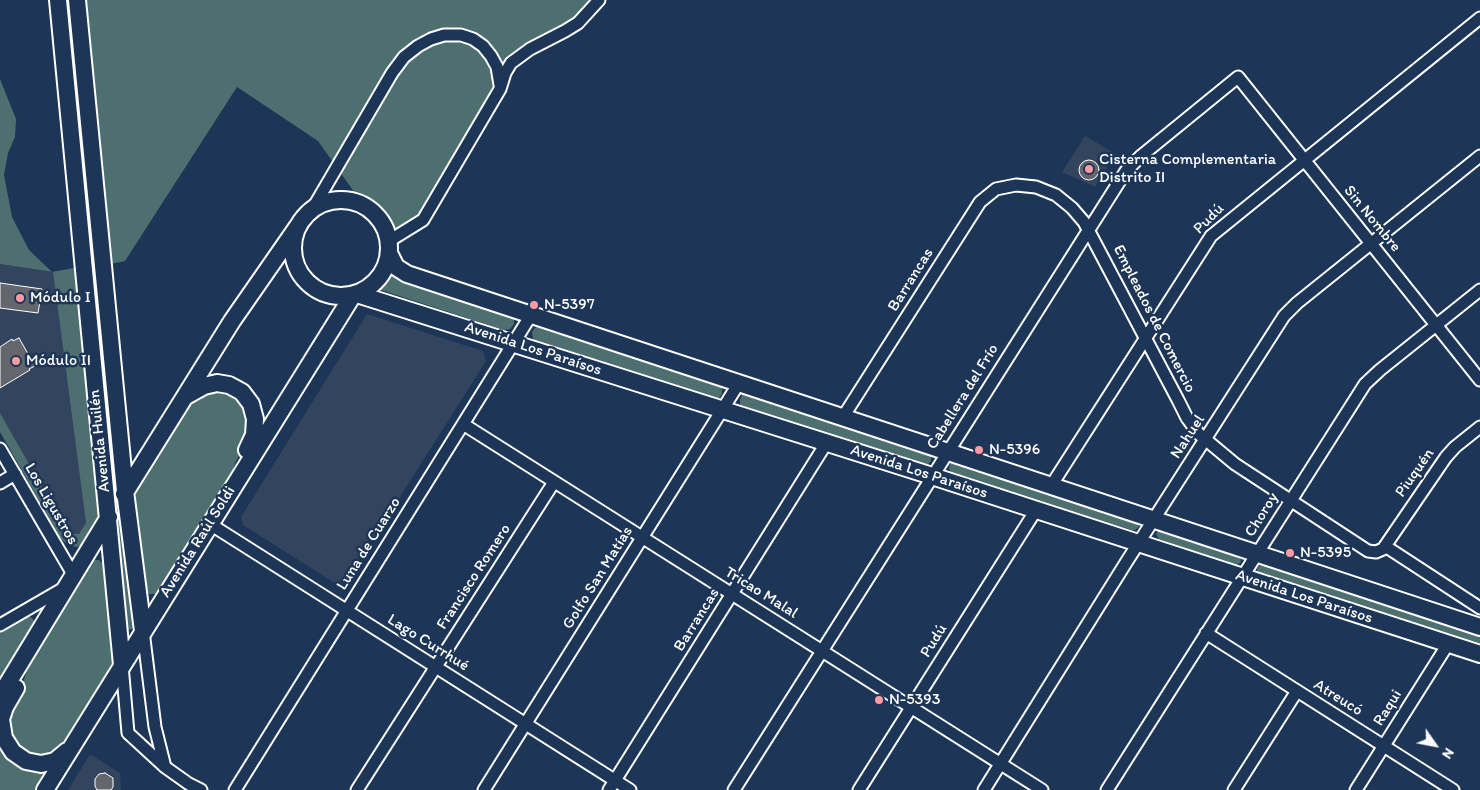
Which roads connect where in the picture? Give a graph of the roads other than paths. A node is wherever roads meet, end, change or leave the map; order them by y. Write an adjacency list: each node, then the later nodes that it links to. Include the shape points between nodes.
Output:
1 (58, 0): 44 (main road, Avenida Huilén)
2 (77, 0): 29 (main road, Avenida Huilén)
3 (599, 0): 6 (street, via 578,23 510,63)
4 (1480, 18): 8 (street, Pudú)
5 (1238, 77): 8 (street, Sin Nombre); 12 (street, Cabellera del Frío, via 1135,161)
6 (500, 89): 9 (street, via 497,67 491,56 472,39 444,35 418,46 392,73); 14 (street, via 423,220)
7 (1480, 156): 13 (street, Nahuel)
8 (1304, 160): 13 (street, Sin Nombre); 19 (street, Pudú, via 1211,236)
9 (313, 208): 11 (main road, Avenida Los Paraísos); 14 (main road, Avenida Los Paraísos, via 336,200 359,203 378,216 386,229)
10 (974, 210): 12 (street, Empleados de Comercio, via 996,190 1006,186 1026,186 1056,195); 25 (street, Barrancas)
11 (298, 226): 16 (main road, Avenida Los Paraísos, via 293,248 295,263 302,276 325,294); 23 (main road, via 232,321)
12 (1089, 228): 19 (street, Empleados de Comercio); 33 (street, Cabellera del Frío)
13 (1371, 244): 18 (street, Sin Nombre); 28 (street, Nahuel, via 1288,312)
14 (389, 247): 16 (main road, via 385,270 378,280); 17 (main road, Avenida Los Paraísos, via 396,266 404,273)
15 (1480, 290): 18 (street, Choroy)
16 (355, 295): 20 (main road, Avenida Los Paraísos); 39 (main road, Avenida Raúl Soldi)
17 (531, 315): 20 (street, Luna de Cuarzo); 22 (main road, Avenida Los Paraísos)
18 (1436, 325): 21 (street, Sin Nombre); 41 (street, Choroy, via 1366,384)
19 (1146, 338): 28 (street, Empleados de Comercio, via 1187,418); 38 (street, Pudú)
20 (514, 343): 24 (main road, Avenida Los Paraísos); 26 (street, Luna de Cuarzo)
21 (1480, 380)
22 (739, 383): 24 (street, Golfo San Matías); 25 (main road, Avenida Los Paraísos)
23 (184, 398): 30 (main road); 39 (main road, via 204,386 223,384 242,392 251,404 256,419 254,435 238,465)
24 (723, 409): 31 (main road, Avenida Los Paraísos); 46 (street, Golfo San Matías)
25 (843, 417): 33 (main road, Avenida Los Paraísos)
26 (463, 424): 36 (street, Tricao Malal); 54 (street, Luna de Cuarzo)
27 (1480, 426): 48 (street, Piuquén, via 1446,457)
28 (1206, 440): 41 (street, Empleados de Comercio, via 1235,464); 43 (street, Nahuel)
29 (120, 442): 30 (main road, via 136,454 148,451); 40 (main road, Avenida Huilén)
30 (156, 442): 40 (main road)
31 (827, 442): 35 (main road, Avenida Los Paraísos); 52 (street, Barrancas)
32 (0, 449): 34 (street, Los Ligustros)
33 (948, 452): 35 (street, Cabellera del Frío); 38 (main road, Avenida Los Paraísos)
34 (14, 474): 37 (street); 51 (street, Los Ligustros)
35 (932, 476): 42 (main road, Avenida Los Paraísos); 60 (street, Cabellera del Frío)
36 (554, 482): 46 (street, Tricao Malal); 64 (street, Francisco Romero)
37 (0, 483)
38 (1051, 486): 43 (main road, Avenida Los Paraísos)
39 (231, 489): 45 (main road, Avenida Raúl Soldi)
40 (125, 491): 44 (main road); 57 (main road, Avenida Huilén)
41 (1291, 500): 48 (street, Empleados de Comercio, via 1368,550 1379,552); 49 (street, Choroy)
42 (1036, 510): 47 (main road, Avenida Los Paraísos); 67 (street, Pudú)
43 (1154, 519): 47 (street, Nahuel); 49 (main road, Avenida Los Paraísos)
44 (108, 520): 51 (main road); 63 (main road, Avenida Huilén)
45 (210, 524): 54 (street, Lago Currhué); 57 (main road, Avenida Raúl Soldi)
46 (642, 537): 52 (street, Tricao Malal); 68 (street, Golfo San Matías)
47 (1139, 543): 50 (main road, Avenida Los Paraísos); 71 (street, Nahuel)
48 (1385, 546): 53 (street)
49 (1257, 553): 50 (street, Choroy); 56 (main road, Avenida Los Paraísos)
50 (1242, 577): 58 (street, Choroy); 59 (main road, Avenida Los Paraísos)
51 (71, 581): 55 (street); 62 (main road)
52 (732, 594): 60 (street, Tricao Malal); 73 (street, Barrancas)
53 (1478, 602)
54 (346, 611): 64 (street, Lago Currhué); 76 (street, Luna de Cuarzo)
55 (0, 626)
56 (1480, 627)
57 (143, 631): 63 (main road, Avenida Raúl Soldi); 72 (street, Avenida Huilén, via 155,727)
58 (1206, 633): 65 (street, Atreucó); 84 (street, Choroy)
59 (1448, 644): 61 (main road, Avenida Los Paraísos); 70 (street, Raqui)
60 (822, 651): 67 (street, Tricao Malal); 80 (street, Cabellera del Frío)
61 (1480, 654)
62 (23, 659): 66 (main road); 69 (main road, via 20,680 2,715 1,729 6,743 22,759 41,764 55,762)
63 (122, 665): 69 (main road, Avenida Raúl Soldi); 72 (street, Avenida Huilén, via 128,733)
64 (436, 667): 68 (street, Lago Currhué); 77 (street, Francisco Romero)
65 (1297, 690): 70 (street, Atreucó); 85 (street)
66 (0, 696)
67 (911, 708): 71 (street, Tricao Malal); 81 (street, Pudú)
68 (526, 724): 73 (street, Lago Currhué); 78 (street, Golfo San Matías)
69 (74, 743): 74 (main road, Avenida Raúl Soldi)
70 (1384, 746): 86 (street, Raqui); 87 (street, Atreucó)
71 (1000, 764): 82 (street, Nahuel); 83 (street, Tricao Malal)
72 (165, 767): 75 (street)
73 (612, 785): 79 (street, Lago Currhué)
74 (45, 790)
75 (201, 790)
76 (235, 790)
77 (358, 790)
78 (484, 790)
79 (630, 790)
80 (734, 790)
81 (859, 790)
82 (984, 790)
83 (1042, 790)
84 (1107, 790)
85 (1234, 790)
86 (1356, 790)
87 (1453, 790)

